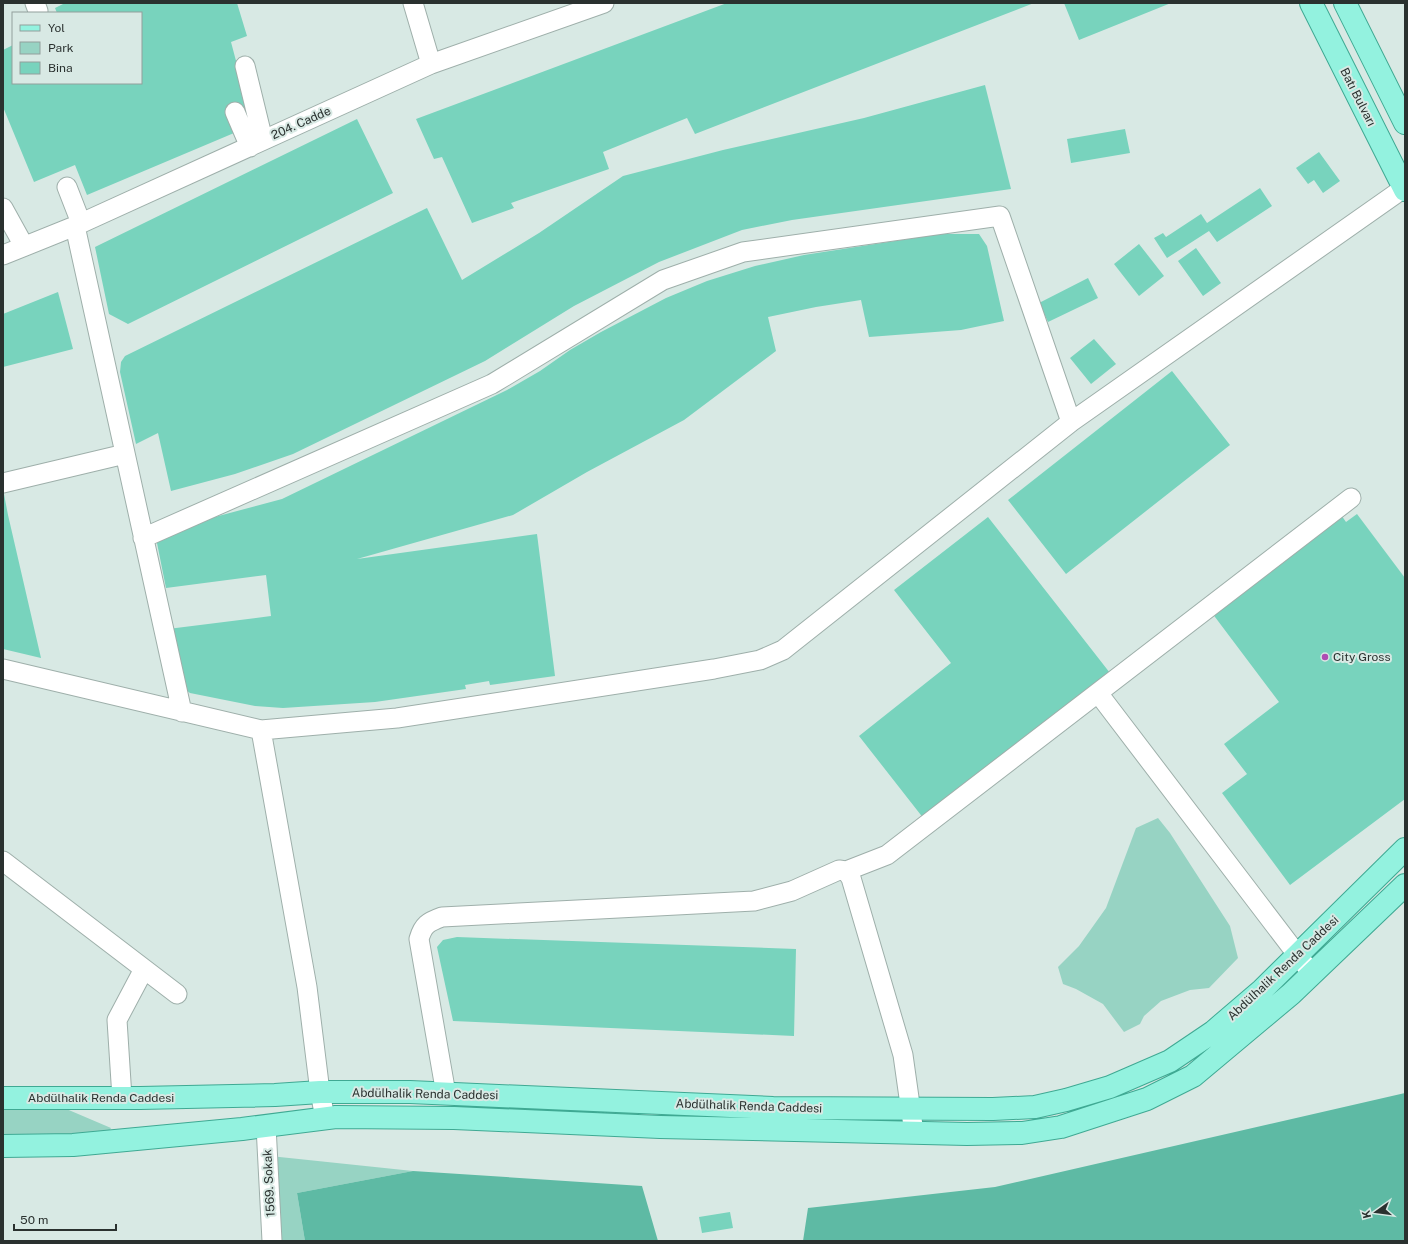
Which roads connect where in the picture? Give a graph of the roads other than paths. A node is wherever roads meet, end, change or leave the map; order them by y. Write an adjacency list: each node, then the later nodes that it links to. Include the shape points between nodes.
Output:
1 (413, 3): 5 (street)
2 (604, 3): 5 (street, 204. Cadde)
3 (1311, 3): 11 (main road, Batı Bulvarı)
4 (1345, 3): 8 (main road)
5 (431, 64): 9 (street, 204. Cadde)
6 (245, 66): 9 (street)
7 (234, 112): 9 (street)
8 (1405, 123)
9 (256, 144): 13 (street, 204. Cadde)
10 (67, 187): 13 (street)
11 (1405, 189): 16 (street)
12 (3, 208): 14 (street)
13 (78, 224): 14 (street, 204. Cadde); 17 (street)
14 (24, 246): 15 (street, 204. Cadde)
15 (3, 252)
16 (1071, 422): 20 (street, via 1000,216 743,252 663,280 492,384); 24 (street, via 783,650 760,660 397,718)
17 (125, 454): 18 (street); 20 (street)
18 (3, 484)
19 (1351, 498): 22 (street)
20 (143, 538): 23 (street)
21 (3, 670): 23 (street)
22 (1098, 693): 27 (street, via 887,855); 29 (street)
23 (182, 712): 24 (street)
24 (261, 730): 33 (street, via 307,987)
25 (1405, 849): 29 (main road, Abdülhalik Renda Caddesi)
26 (3, 861): 30 (street)
27 (846, 871): 34 (street, via 838,870 792,891 754,901 450,917 429,921 422,928 419,940); 38 (street, via 858,897 903,1055)
28 (1405, 885): 31 (main road, Abdülhalik Renda Caddesi)
29 (1298, 955): 31 (street); 38 (main road, Abdülhalik Renda Caddesi, via 1214,1032 1170,1061 1110,1087 1035,1107)
30 (144, 969): 32 (street); 37 (street, via 116,1020)
31 (1312, 974): 42 (main road, Abdülhalik Renda Caddesi, via 1193,1076 1147,1100 1061,1126 1022,1133)
32 (177, 994)
33 (320, 1092): 34 (main road, Abdülhalik Renda Caddesi); 35 (main road, Abdülhalik Renda Caddesi); 39 (street)
34 (446, 1094): 38 (main road, Abdülhalik Renda Caddesi, via 773,1108)
35 (199, 1097): 37 (main road, Abdülhalik Renda Caddesi); 41 (main road, via 208,1112 208,1126)
36 (3, 1098): 37 (main road, Abdülhalik Renda Caddesi)
37 (122, 1098)
38 (911, 1109): 42 (street)
39 (325, 1118): 40 (main road, Abdülhalik Renda Caddesi); 42 (main road, Abdülhalik Renda Caddesi, via 454,1118 660,1127)
40 (266, 1126): 41 (main road, Abdülhalik Renda Caddesi); 44 (street, 1569. Sokak)
41 (204, 1133): 43 (main road, Abdülhalik Renda Caddesi, via 73,1145)
42 (914, 1133)
43 (3, 1146)
44 (272, 1241)

